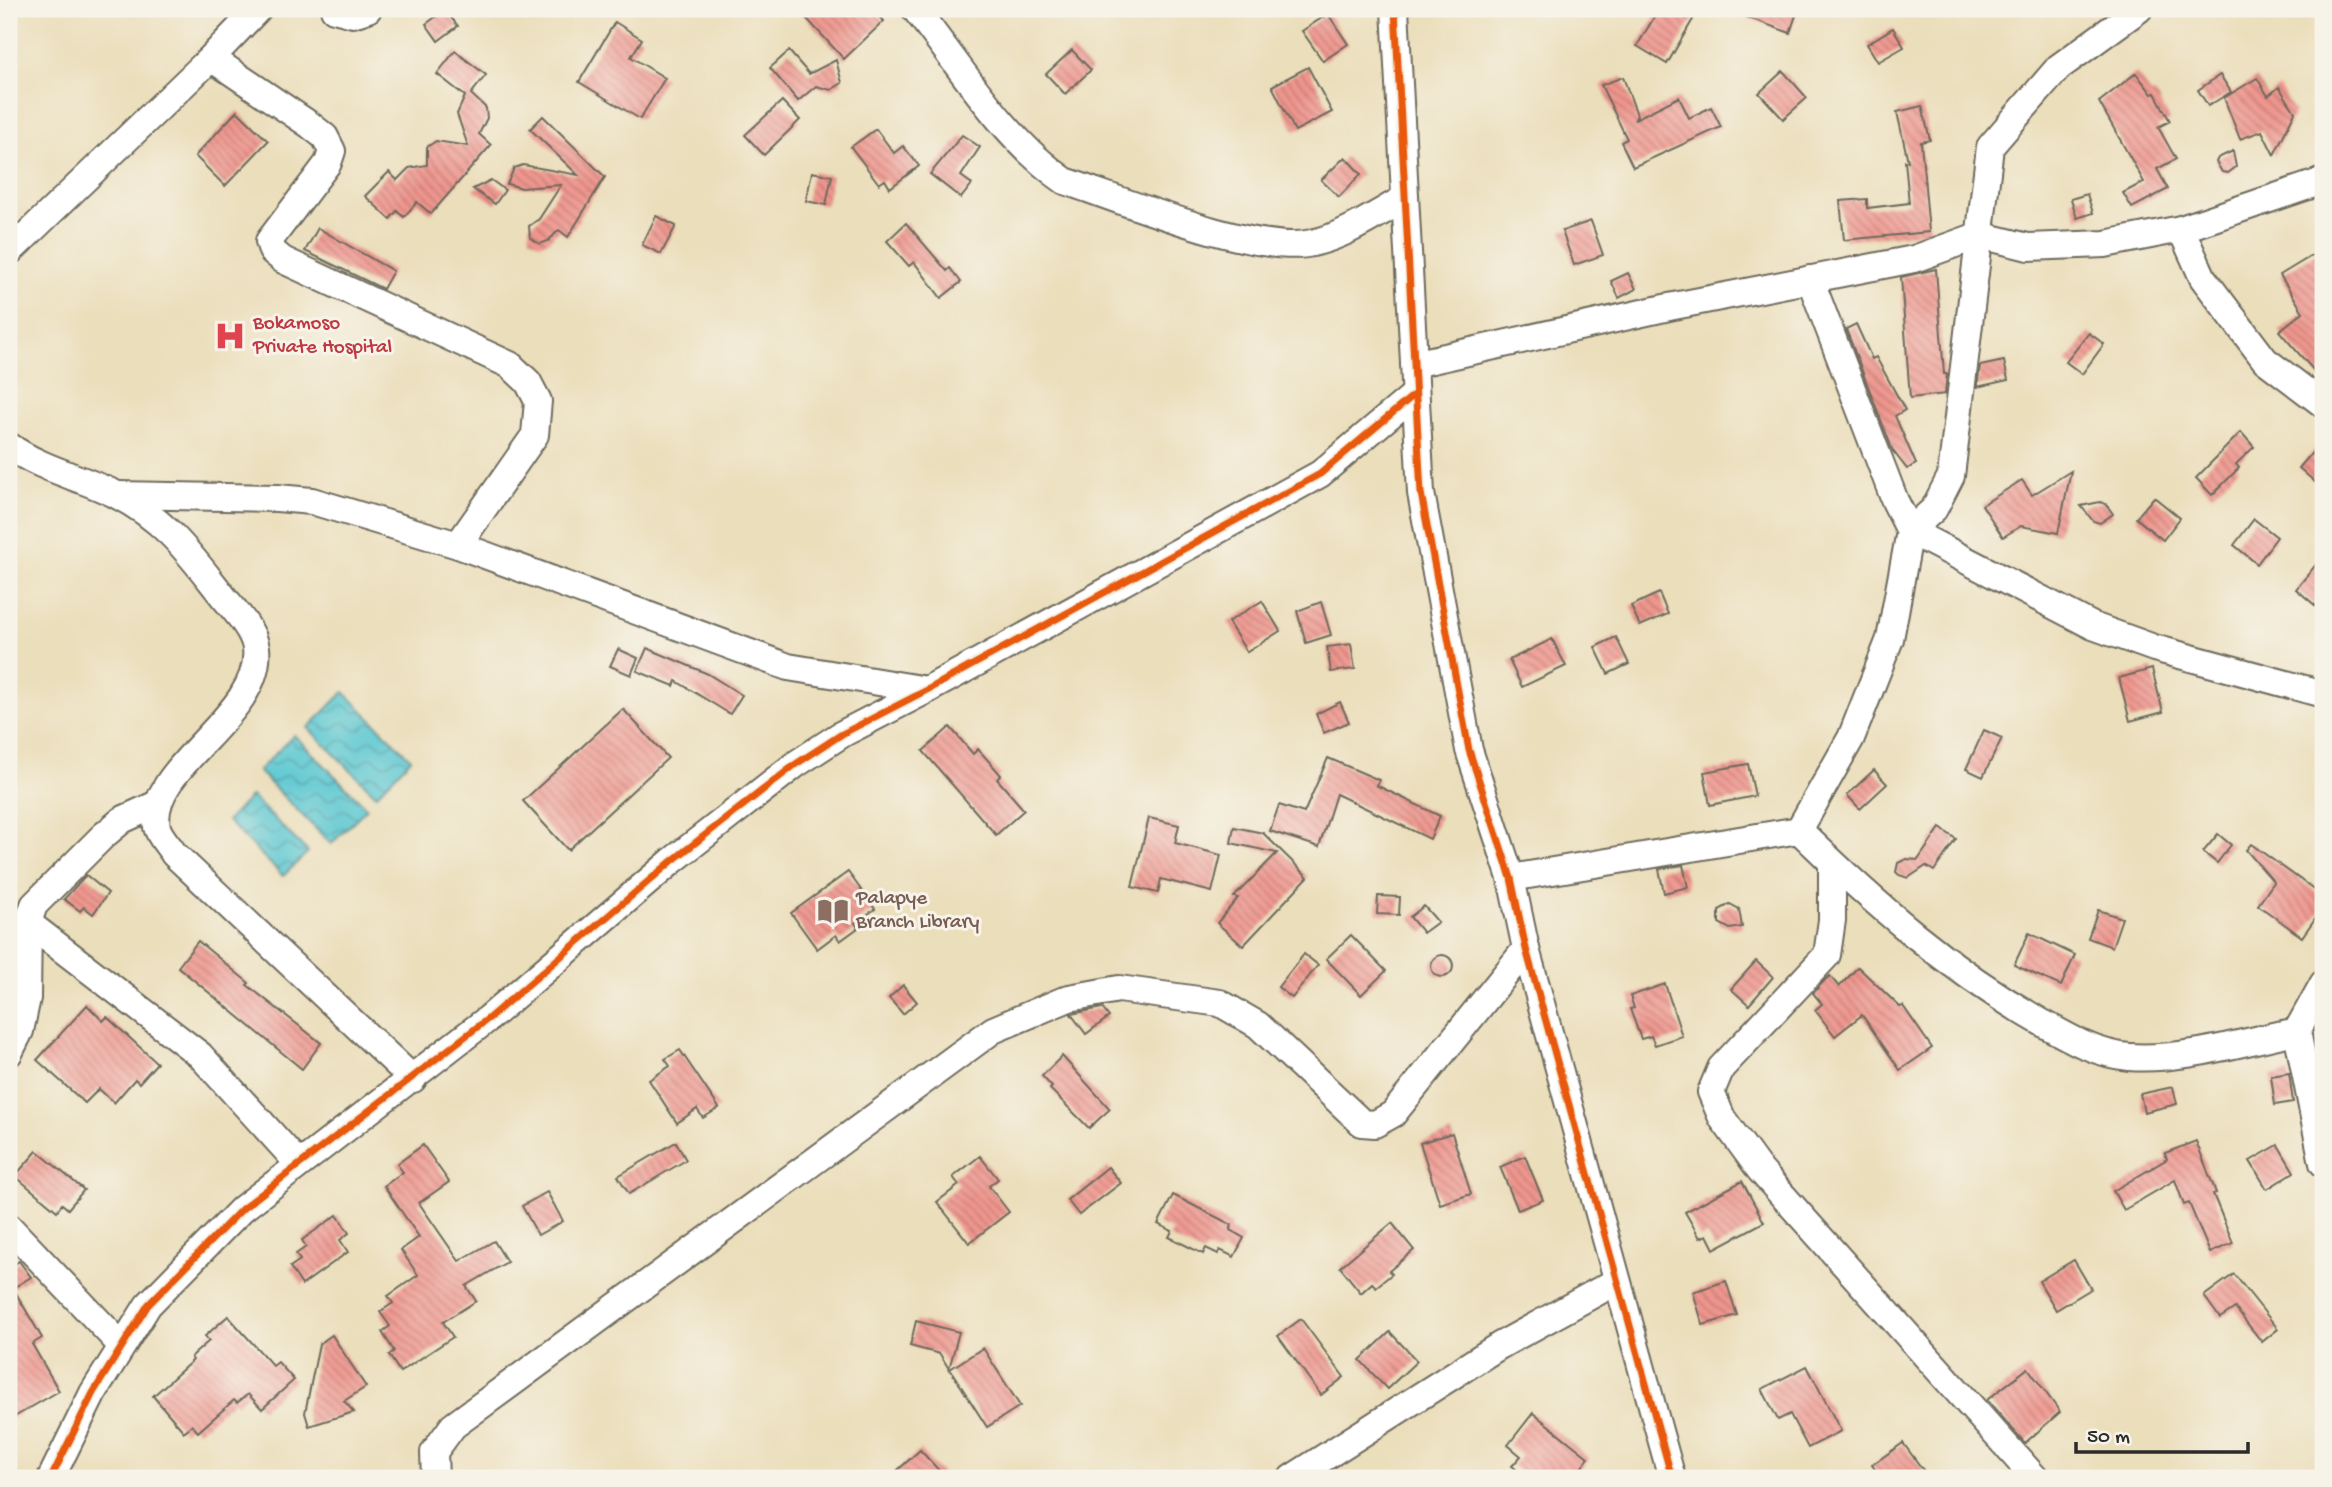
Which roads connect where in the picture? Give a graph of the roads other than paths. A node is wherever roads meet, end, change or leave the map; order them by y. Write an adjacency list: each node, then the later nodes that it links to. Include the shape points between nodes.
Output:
1 (258, 9): 7 (street)
2 (334, 9): 3 (street, via 353,13)
3 (368, 9)
4 (915, 9): 9 (street, via 1004,123 1045,167 1065,181 1231,236 1285,244 1310,244 1333,237)
5 (1395, 9): 9 (street)
6 (2139, 9): 11 (street, via 2059,67 1990,146)
7 (211, 58): 12 (street); 20 (street, via 325,136 332,151 328,163 269,241 272,251 510,365 528,382 538,401 535,435)
8 (2323, 181): 10 (street)
9 (1404, 199): 14 (street)
10 (2181, 229): 11 (street, via 2092,245 2028,247); 16 (street, via 2203,278 2265,360)
11 (1980, 235): 13 (street, via 1914,259); 19 (street, via 1951,476 1934,509)
12 (9, 251)
13 (1810, 278): 14 (street); 19 (street)
14 (1414, 364): 15 (street)
15 (1415, 394): 21 (street, via 1320,474); 26 (street, via 1421,493 1469,750)
16 (2323, 404)
17 (9, 446): 18 (street, via 25,458)
18 (116, 495): 20 (street, via 312,501); 23 (street, via 171,531 255,640 258,666 238,702 168,784)
19 (1910, 531): 22 (street, via 2093,626 2154,648); 24 (street, via 1890,639 1851,738)
20 (458, 545): 21 (street, via 788,667)
21 (927, 691): 33 (street, via 842,734 796,764 672,861)
22 (2323, 694)
23 (157, 804): 27 (street, via 122,820 103,836 34,905); 33 (street, via 157,828 174,854)
24 (1799, 830): 25 (street); 26 (street)
25 (1832, 863): 30 (street, via 1948,964 2010,1005 2101,1052 2158,1058); 43 (street, via 1827,955 1721,1068 1711,1092 1722,1118 1760,1170)
26 (1511, 878): 28 (street)
27 (28, 923): 32 (street, via 27,998 20,1031); 34 (street, via 200,1055)
28 (1526, 949): 37 (street); 40 (street, via 1393,1114 1375,1124 1362,1123 1258,1025 1220,1003 1119,989 1069,998 993,1030 453,1426 434,1452)
29 (2323, 984): 30 (street)
30 (2297, 1031): 31 (street); 35 (street)
31 (2323, 1052)
32 (9, 1053)
33 (413, 1079): 34 (street)
34 (298, 1163): 38 (street, via 242,1209 169,1283)
35 (2323, 1163)
36 (9, 1227): 38 (street)
37 (1617, 1281): 41 (street, via 1499,1346); 42 (street)
38 (121, 1345): 39 (street)
39 (51, 1478)
40 (435, 1478)
41 (1292, 1478)
42 (1672, 1478)
43 (2035, 1478)

